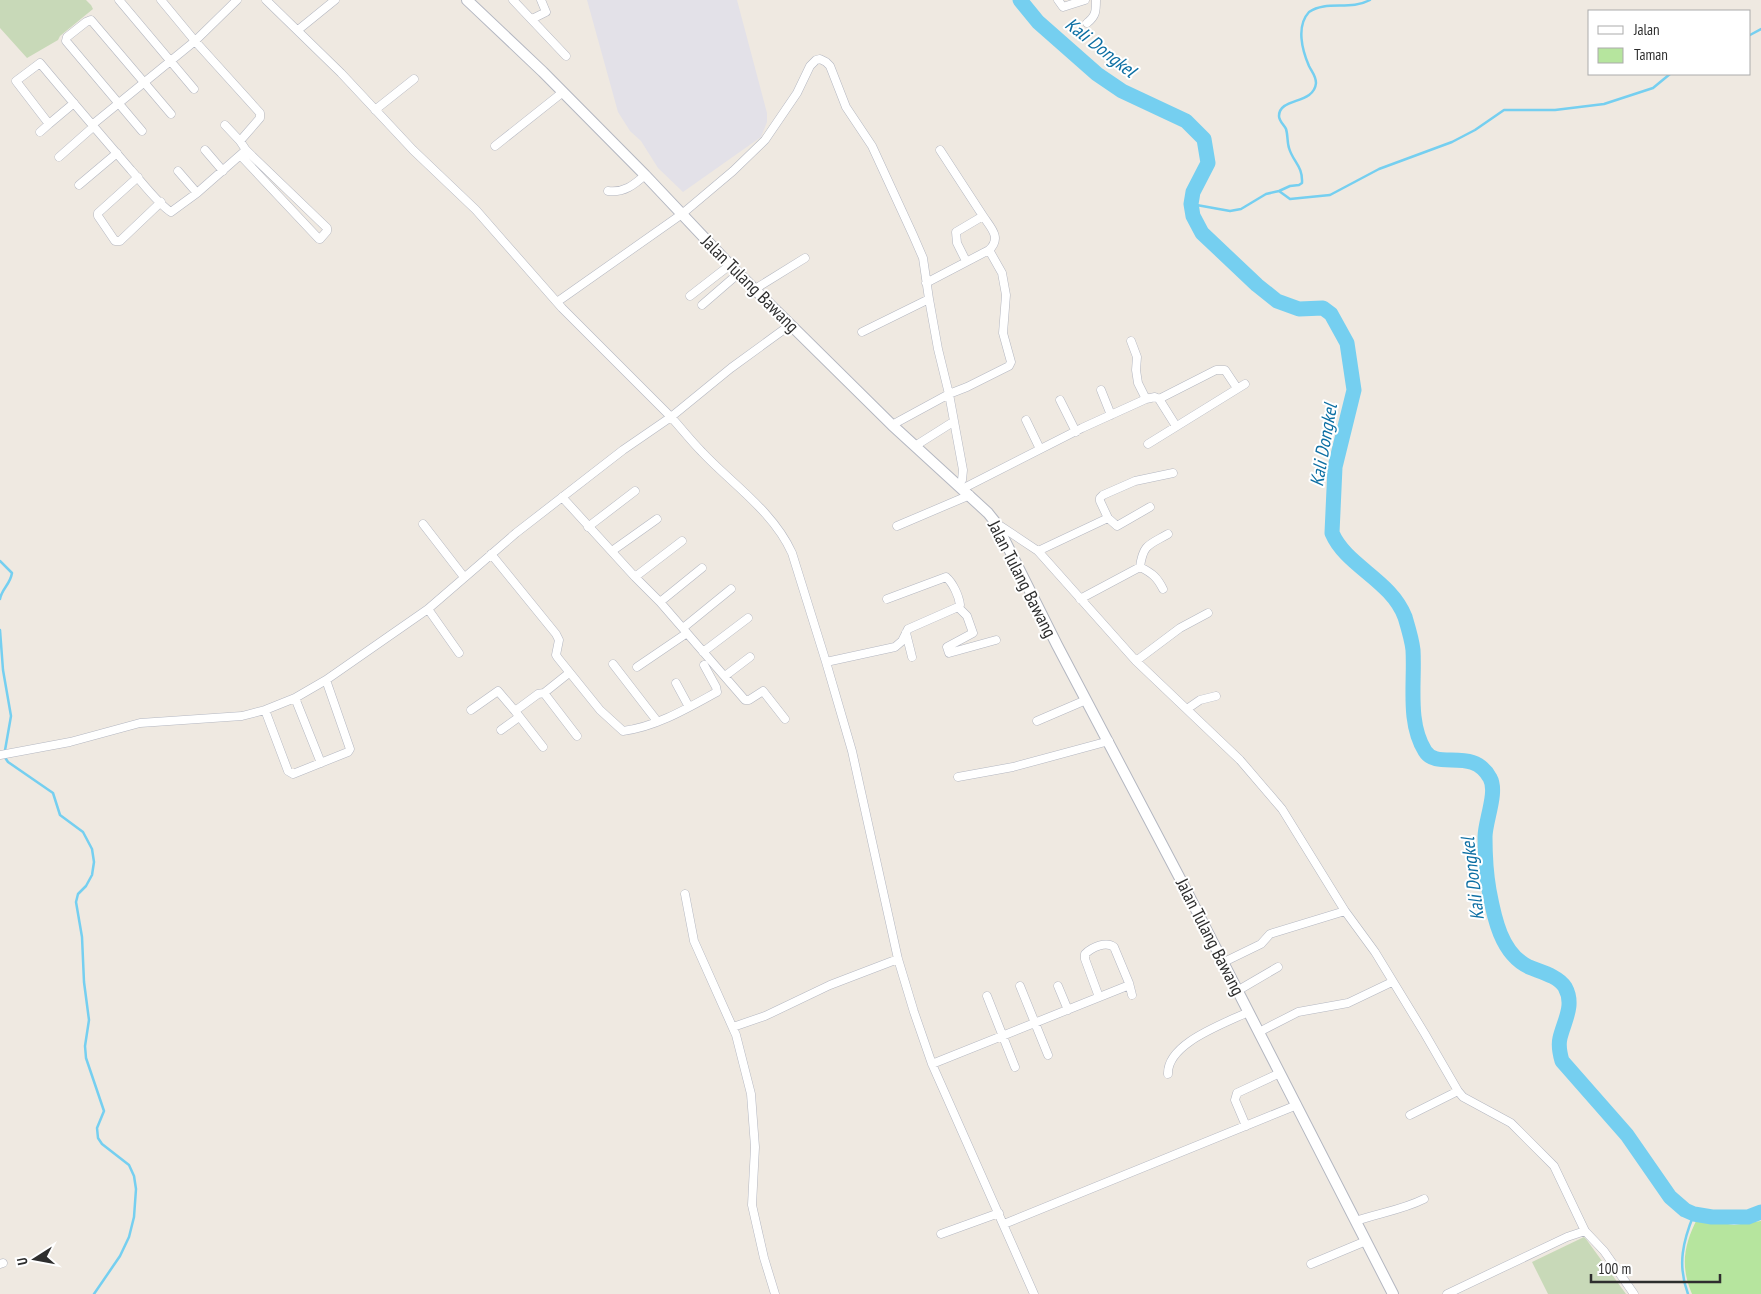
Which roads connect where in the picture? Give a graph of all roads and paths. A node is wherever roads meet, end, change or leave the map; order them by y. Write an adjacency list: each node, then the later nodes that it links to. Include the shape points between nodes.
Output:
1 (119, 0): 17 (street)
2 (161, 0): 15 (street)
3 (238, 0): 15 (street)
4 (266, 0): 14 (street)
5 (335, 0): 14 (street)
6 (467, 0): 21 (street, Jalan Tulang Bawang)
7 (513, 0): 12 (street)
8 (541, 0): 12 (street, via 546,12)
9 (1058, 0): 10 (street, via 1063,7)
10 (1085, 0)
11 (1096, 0): 13 (street, via 1096,12)
12 (532, 20): 16 (street)
13 (1087, 23)
14 (298, 30): 24 (street)
15 (195, 41): 17 (street); 31 (street, via 260,113 260,118)
16 (566, 56)
17 (170, 60): 19 (street); 20 (street)
18 (414, 79): 24 (street)
19 (145, 82): 23 (street); 23 (street, via 92,20 86,22 66,41); 25 (street)
20 (194, 89)
21 (563, 92): 32 (street); 40 (street, Jalan Tulang Bawang)
22 (74, 103): 26 (street); 26 (street, via 40,63 16,81); 28 (street)
23 (118, 103): 28 (street); 29 (street)
24 (375, 110): 57 (street, via 476,210)
25 (171, 114)
26 (49, 124): 30 (street)
27 (225, 125): 31 (street)
28 (93, 126): 35 (street); 37 (street)
29 (142, 131)
30 (40, 132)
31 (240, 141): 36 (street)
32 (495, 146)
33 (205, 150): 39 (street)
34 (940, 150): 47 (street)
35 (117, 153): 41 (street); 42 (street)
36 (243, 153): 36 (street, via 319,239 320,239 327,228); 39 (street)
37 (59, 157)
38 (178, 171): 44 (street)
39 (223, 171): 44 (street)
40 (645, 175): 43 (street, via 623,191); 46 (street, Jalan Tulang Bawang)
41 (138, 177): 45 (street); 45 (street, via 98,213 115,241 120,241)
42 (80, 185)
43 (608, 191)
44 (197, 193): 45 (street, via 171,212)
45 (160, 202)
46 (682, 214): 51 (street, Jalan Tulang Bawang); 53 (street, via 765,140 797,93 810,66 820,59 830,66 846,107 872,146 923,258); 57 (street)
47 (984, 216): 48 (street, via 996,240); 50 (street, via 956,232 957,244)
48 (989, 250): 50 (street); 65 (street, via 1002,272 1006,295 1003,333 1011,362 1009,366)
49 (805, 258): 54 (street)
50 (966, 262): 53 (street)
51 (730, 264): 52 (street, Jalan Tulang Bawang); 55 (street)
52 (739, 273): 54 (street, Jalan Tulang Bawang); 58 (street)
53 (926, 283): 56 (street)
54 (756, 289): 59 (street, Jalan Tulang Bawang)
55 (690, 296)
56 (929, 298): 60 (street); 65 (street)
57 (557, 302): 70 (street)
58 (702, 304)
59 (790, 324): 70 (street); 73 (street, Jalan Tulang Bawang)
60 (862, 332)
61 (1132, 341): 66 (street, via 1137,357 1138,383)
62 (1245, 384): 63 (street)
63 (1237, 388): 67 (street, via 1225,370 1216,370); 74 (street)
64 (1101, 390): 69 (street)
65 (949, 394): 72 (street); 73 (street)
66 (1146, 398): 67 (street); 69 (street)
67 (1159, 399): 74 (street)
68 (1060, 400): 75 (street)
69 (1111, 415): 75 (street)
70 (671, 417): 82 (street); 118 (street, via 785,537 800,574)
71 (1026, 420): 78 (street)
72 (953, 422): 77 (street); 80 (street, via 963,477)
73 (892, 425): 77 (street, Jalan Tulang Bawang)
74 (1176, 426): 76 (street)
75 (1076, 432): 78 (street)
76 (1148, 444)
77 (915, 446): 80 (street, Jalan Tulang Bawang)
78 (1040, 449): 80 (street)
79 (1173, 473): 84 (street, via 1135,481 1103,495 1100,501)
80 (962, 490): 86 (street, Jalan Tulang Bawang); 88 (street)
81 (635, 491): 89 (street)
82 (562, 497): 89 (street); 94 (street)
83 (1150, 507): 84 (street, via 1117,526)
84 (1108, 518): 93 (street)
85 (657, 519): 92 (street)
86 (996, 523): 93 (street); 129 (street, Jalan Tulang Bawang)
87 (423, 524): 97 (street)
88 (897, 526)
89 (588, 527): 92 (street)
90 (1168, 534): 95 (street, via 1147,546 1142,552)
91 (682, 541): 98 (street)
92 (612, 551): 98 (street)
93 (1038, 551): 102 (street)
94 (491, 554): 97 (street); 122 (street, via 556,634 559,640 556,654)
95 (1140, 567): 100 (street, via 1153,574); 102 (street)
96 (702, 568): 103 (street)
97 (464, 577): 105 (street)
98 (635, 577): 103 (street)
99 (731, 589): 108 (street)
100 (1163, 590)
101 (887, 599): 104 (street, via 946,577 959,598)
102 (1080, 600): 117 (street)
103 (660, 602): 108 (street)
104 (958, 607): 109 (street, via 908,629); 110 (street, via 968,616)
105 (428, 609): 114 (street); 124 (street)
106 (1208, 613): 117 (street, via 1180,628)
107 (748, 618): 113 (street)
108 (685, 630): 113 (street); 121 (street)
109 (906, 633): 116 (street); 118 (street, via 895,647)
110 (973, 633): 112 (street); 112 (street, via 947,647 949,653)
111 (996, 640): 112 (street)
112 (978, 644)
113 (703, 652): 123 (street)
114 (459, 653)
115 (750, 657): 123 (street)
116 (912, 657)
117 (1136, 661): 131 (street)
118 (826, 662): 147 (street, via 854,759)
119 (612, 664): 137 (street)
120 (704, 665): 130 (street, via 717,692)
121 (636, 667)
122 (570, 673): 126 (street); 137 (street, via 623,732)
123 (725, 676): 135 (street, via 745,700 763,691)
124 (326, 680): 128 (street); 143 (street, via 350,749)
125 (676, 684): 130 (street)
126 (544, 693): 134 (street, via 538,694); 139 (street)
127 (1216, 696): 131 (street, via 1200,700)
128 (295, 698): 132 (street); 143 (street)
129 (1086, 700): 136 (street); 140 (street, Jalan Tulang Bawang)
130 (689, 707): 137 (street)
131 (1187, 709): 146 (street, via 1240,760 1282,809)
132 (265, 710): 142 (street, via 242,716 140,723 70,742); 143 (street, via 290,773)
133 (471, 710): 134 (street, via 498,691)
134 (517, 714): 138 (street); 141 (street)
135 (785, 719)
136 (1037, 721)
137 (657, 722)
138 (501, 730)
139 (577, 736)
140 (1109, 741): 144 (street, via 1013,767); 148 (street, Jalan Tulang Bawang)
141 (543, 747)
142 (0, 755)
143 (322, 763)
144 (958, 777)
145 (685, 894): 161 (street, via 694,942)
146 (1345, 911): 148 (street, via 1270,934 1261,944); 150 (street)
147 (898, 959): 161 (street); 165 (street)
148 (1224, 962): 154 (street, Jalan Tulang Bawang)
149 (1278, 967): 154 (street)
150 (1392, 982): 162 (street, via 1348,1003 1298,1012); 169 (street)
151 (1129, 983): 155 (street); 157 (street); 157 (street, via 1113,945 1089,950 1085,959)
152 (1020, 986): 160 (street)
153 (1058, 986): 158 (street)
154 (1237, 991): 159 (street, Jalan Tulang Bawang)
155 (1132, 994)
156 (987, 996): 163 (street)
157 (1099, 997): 158 (street)
158 (1068, 1010): 160 (street)
159 (1248, 1012): 162 (street, Jalan Tulang Bawang); 168 (street, via 1185,1044 1174,1054)
160 (1035, 1023): 163 (street); 164 (street)
161 (733, 1028): 181 (street, via 751,1094 755,1147 752,1204)
162 (1259, 1032): 167 (street, Jalan Tulang Bawang)
163 (1003, 1036): 165 (street); 166 (street)
164 (1048, 1055)
165 (932, 1064): 174 (street)
166 (1015, 1067)
167 (1280, 1073): 170 (street, Jalan Tulang Bawang); 172 (street, via 1237,1094 1235,1100)
168 (1168, 1074)
169 (1458, 1091): 171 (street); 177 (street, via 1463,1097 1511,1123 1554,1166)
170 (1296, 1104): 172 (street); 175 (street, Jalan Tulang Bawang)
171 (1410, 1115)
172 (1246, 1126): 176 (street)
173 (1424, 1199): 175 (street)
174 (999, 1213): 176 (street); 178 (street)
175 (1356, 1221): 179 (street, Jalan Tulang Bawang)
176 (1004, 1224): 182 (street)
177 (1585, 1231): 184 (street); 185 (street, via 1604,1251)
178 (941, 1234)
179 (1366, 1241): 180 (street); 183 (street, Jalan Tulang Bawang)
180 (1311, 1264)
181 (775, 1294)
182 (1034, 1294)
183 (1393, 1294)
184 (1447, 1294)
185 (1634, 1294)

